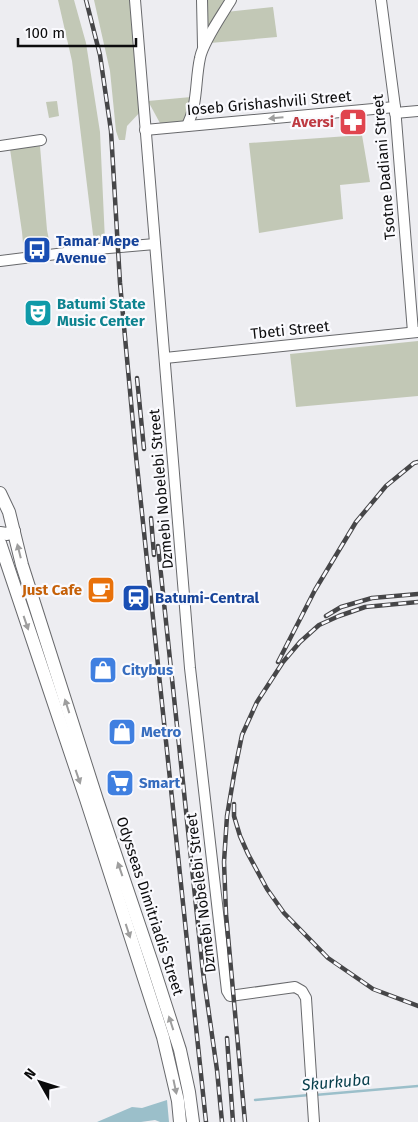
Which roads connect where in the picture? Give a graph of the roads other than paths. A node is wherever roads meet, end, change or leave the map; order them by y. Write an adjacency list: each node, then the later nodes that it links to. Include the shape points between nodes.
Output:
1 (135, 0): 9 (street, Dzmebi Nobelebi Street)
2 (202, 0): 5 (street)
3 (230, 0): 5 (street)
4 (381, 0): 6 (street, Tsotne Dadiani Street)
5 (203, 47): 8 (street, via 195,105)
6 (395, 110): 7 (street, Ioseb Grishashvili Street); 8 (street, Ioseb Grishashvili Street, one-way to 8); 14 (street, Tsotne Dadiani Street)
7 (418, 111)
8 (187, 126): 9 (street, Ioseb Grishashvili Street)
9 (145, 130): 12 (street, Dzmebi Nobelebi Street)
10 (41, 140): 11 (street)
11 (0, 146)
12 (156, 244): 13 (street); 15 (street, Dzmebi Nobelebi Street)
13 (0, 261)
14 (415, 332): 15 (street, Tbeti Street)
15 (165, 358): 22 (street, Dzmebi Nobelebi Street, via 190,668 227,991 230,996 295,988 302,991 306,998)
16 (2, 499): 17 (main road, Odysseas Dimitriadis Street)
17 (14, 531): 18 (main road); 21 (main road, Odysseas Dimitriadis Street, one-way to 17, via 180,1050 67,706)
18 (0, 533)
19 (0, 543): 20 (main road, Odysseas Dimitriadis Street, one-way to 20, via 160,1028)
20 (180, 1122)
21 (193, 1122)
22 (314, 1122)

